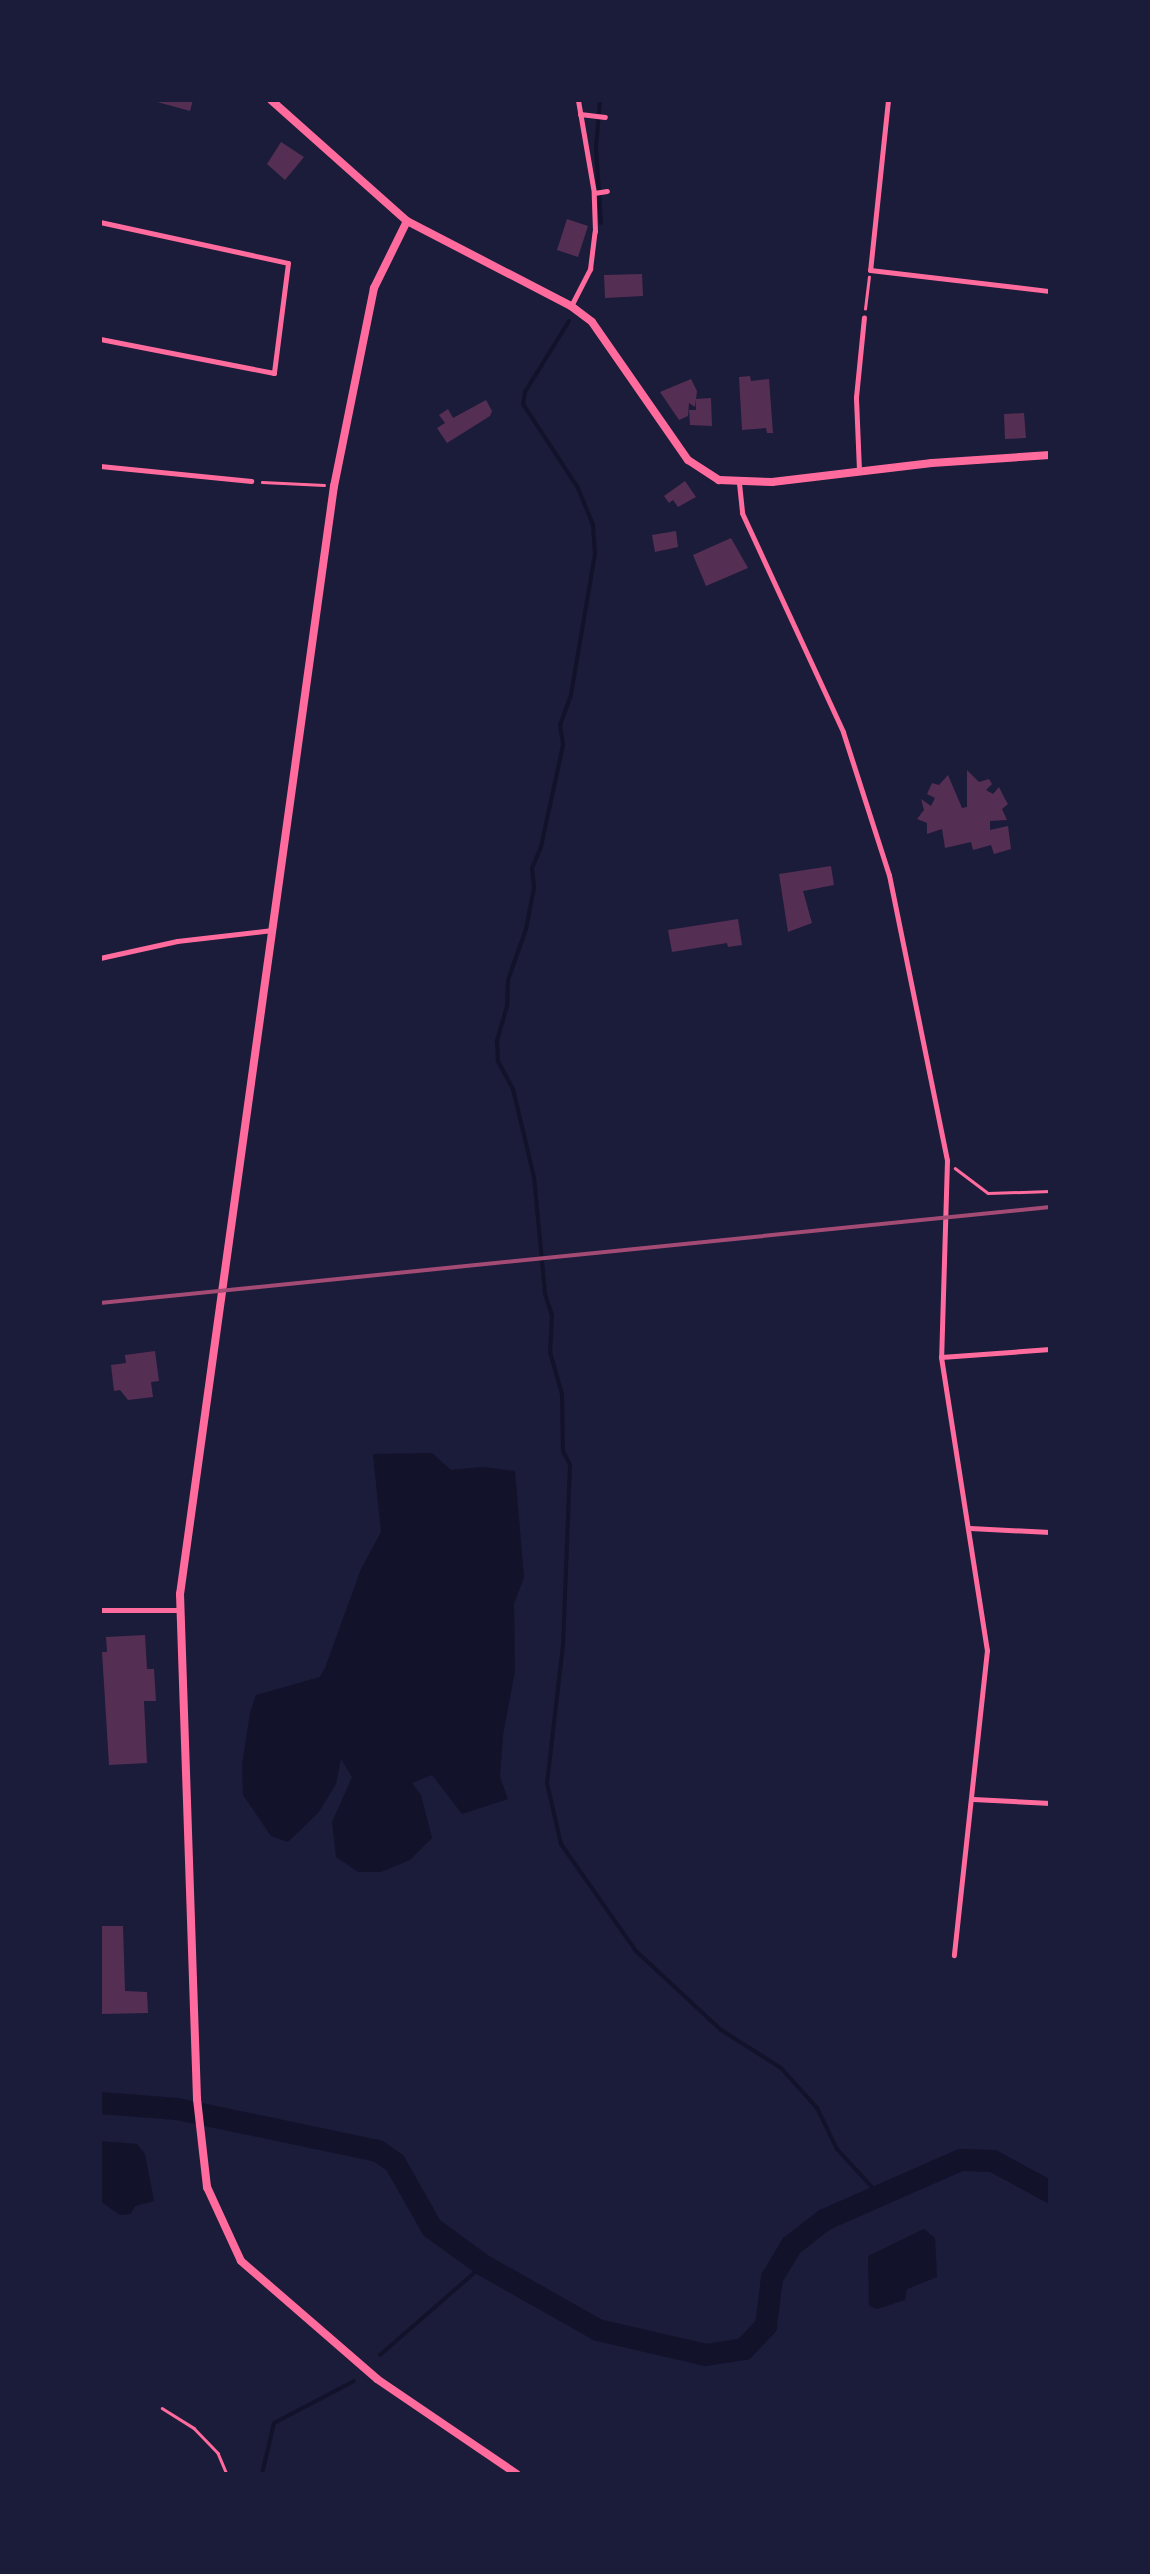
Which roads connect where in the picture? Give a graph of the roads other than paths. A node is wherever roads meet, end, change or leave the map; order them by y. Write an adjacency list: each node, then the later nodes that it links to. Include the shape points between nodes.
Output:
1 (271, 100): 6 (street)
2 (578, 100): 4 (street)
3 (888, 100): 8 (street, via 870,270)
4 (580, 114): 5 (street); 9 (street, via 600,192 590,269)
5 (601, 117)
6 (408, 221): 9 (street); 17 (street, via 374,288 334,486)
7 (100, 222): 11 (street, via 288,263 274,373)
8 (1050, 292)
9 (571, 306): 16 (street, via 618,355 688,460)
10 (864, 316): 14 (street, via 856,397)
11 (100, 338)
12 (1050, 456): 14 (street)
13 (100, 466): 15 (street)
14 (859, 470): 16 (street)
15 (250, 481)
16 (739, 484): 20 (street, via 742,513 843,732 890,875 947,1160)
17 (272, 930): 18 (street); 24 (street)
18 (100, 958)
19 (1050, 1350): 20 (street)
20 (941, 1357): 21 (street)
21 (970, 1528): 22 (street); 25 (street, via 987,1650)
22 (1050, 1532)
23 (100, 1610): 24 (street)
24 (180, 1610): 28 (street, via 199,2137 216,2214 253,2274 390,2389)
25 (973, 1799): 26 (street); 27 (street)
26 (1050, 1803)
27 (954, 1955)
28 (516, 2474)

